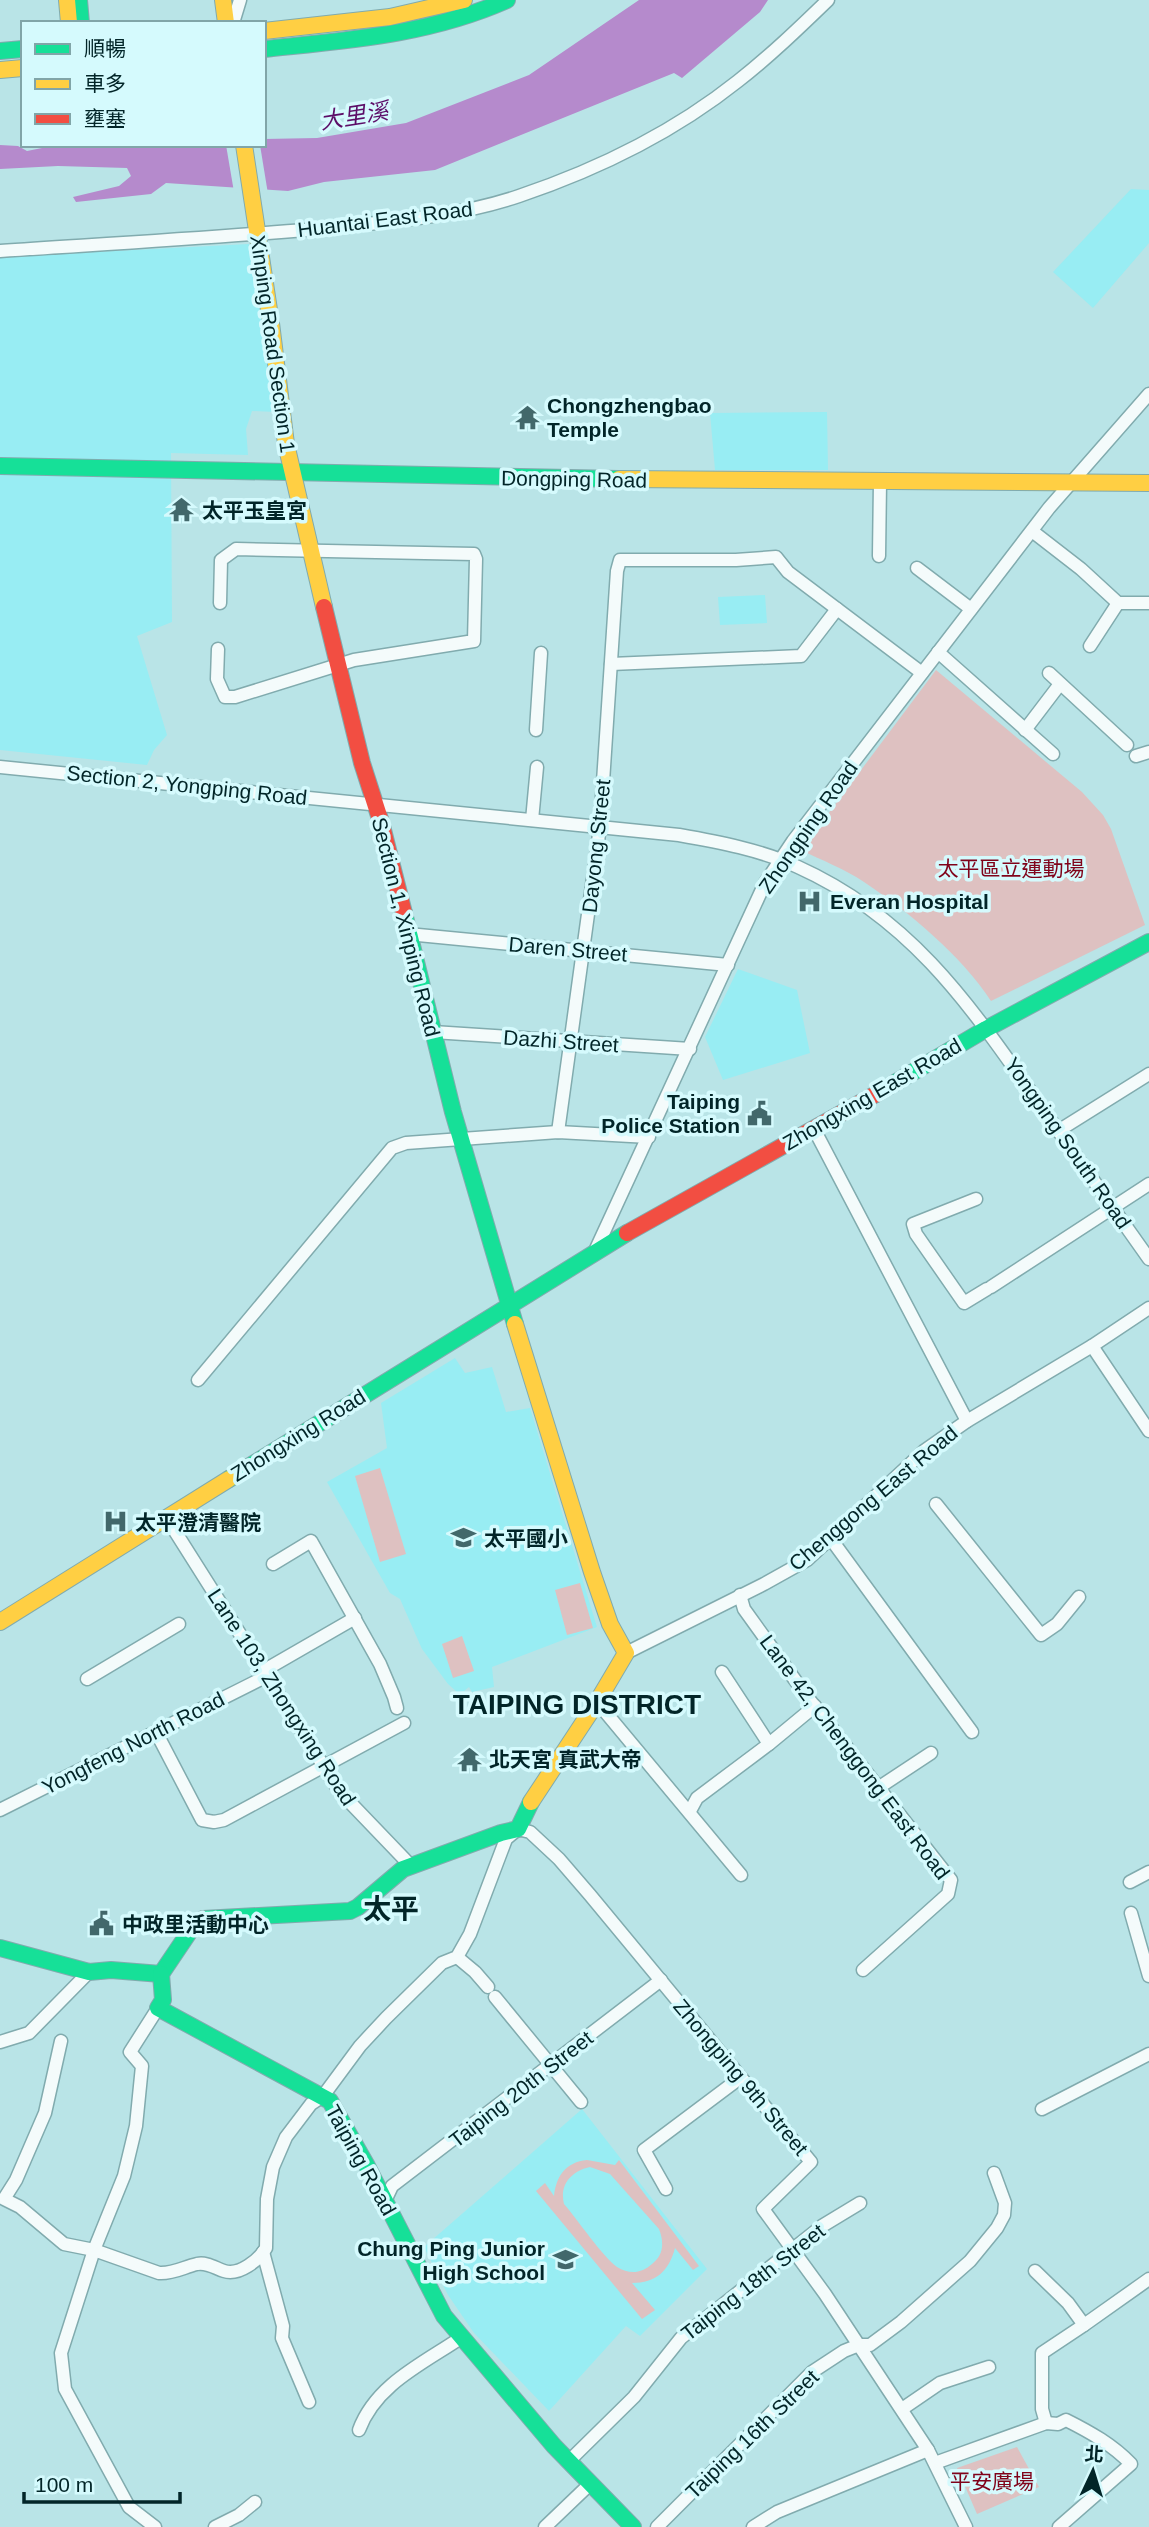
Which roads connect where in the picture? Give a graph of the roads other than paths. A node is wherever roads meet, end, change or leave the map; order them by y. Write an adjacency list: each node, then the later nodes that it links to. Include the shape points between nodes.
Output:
1 (67, 0): 8 (street)
2 (79, 0): 9 (street)
3 (223, 0): 10 (street)
4 (240, 0): 11 (street)
5 (464, 0): 12 (street, via 402,15)
6 (507, 0): 14 (street, via 436,26)
7 (828, 0): 19 (street, Huantai East Road, via 719,95 657,135 565,179 457,211 384,223)
8 (69, 21)
9 (81, 21)
10 (226, 21)
11 (234, 21)
12 (266, 31)
13 (21, 49): 15 (street)
14 (266, 49)
15 (0, 51)
16 (21, 68): 17 (street)
17 (0, 70)
18 (244, 147): 19 (street, Xinping Road Section 1)
19 (257, 234): 20 (street, Huantai East Road); 23 (street, Xinping Road Section 1)
20 (0, 251)
21 (1149, 394): 26 (street, Zhongping Road)
22 (0, 466): 23 (street, Dongping Road)
23 (293, 474): 24 (street, Dongping Road); 28 (street, Section 1, Xinping Road)
24 (880, 482): 26 (street, Dongping Road); 29 (street)
25 (1149, 483): 26 (street, Dongping Road)
26 (1070, 484): 27 (street, Zhongping Road)
27 (1032, 531): 32 (street); 35 (street, Zhongping Road)
28 (310, 552): 31 (street, via 236,549 228,553 221,560); 40 (street, Section 1, Xinping Road); 40 (street, via 474,554 476,559 474,641)
29 (879, 556)
30 (917, 568): 35 (street)
31 (219, 603)
32 (1118, 603): 33 (street); 36 (street)
33 (1149, 603)
34 (837, 609): 41 (street, via 801,656); 41 (street, Dayong Street, via 788,572 776,557 620,560); 42 (street)
35 (971, 609): 38 (street, Zhongping Road)
36 (1090, 646)
37 (219, 649): 40 (street, via 217,679 225,697)
38 (938, 652): 42 (street, Zhongping Road); 46 (street)
39 (541, 653): 45 (street)
40 (338, 664): 51 (street, Section 1, Xinping Road)
41 (611, 664): 53 (street, Dayong Street)
42 (922, 673): 54 (street, Zhongping Road)
43 (1049, 673): 44 (street)
44 (1060, 684): 46 (street); 47 (street)
45 (536, 730)
46 (1026, 730): 48 (street)
47 (1127, 745)
48 (1054, 754)
49 (0, 767): 51 (street, Section 2, Yongping Road)
50 (537, 767): 52 (street)
51 (375, 804): 52 (street, Section 2, Yongping Road); 55 (street, Section 1, Xinping Road)
52 (532, 820): 53 (street, Section 2, Yongping Road)
53 (600, 827): 54 (street, Section 2, Yongping Road, via 701,839); 57 (street, Dayong Street)
54 (780, 860): 58 (street, Zhongping Road); 59 (street, Yongping South Road, via 840,889 891,924 942,973)
55 (408, 934): 57 (street, Daren Street); 60 (street, Section 1, Xinping Road)
56 (1148, 945): 59 (street, Zhongxing East Road)
57 (584, 950): 58 (street, Daren Street); 61 (street, Dayong Street)
58 (728, 965): 62 (street, Zhongping Road)
59 (986, 1029): 64 (street, Zhongxing East Road); 65 (street, Yongping South Road)
60 (433, 1032): 61 (street, Dazhi Street); 68 (street, Section 1, Xinping Road)
61 (572, 1041): 62 (street, Dazhi Street); 66 (street, Dayong Street)
62 (690, 1049): 67 (street, Zhongping Road)
63 (1149, 1074): 65 (street)
64 (814, 1129): 72 (street, Zhongxing East Road); 78 (street)
65 (1058, 1131): 71 (street, Yongping South Road)
66 (558, 1132): 67 (street); 68 (street)
67 (649, 1137): 72 (street, Zhongping Road)
68 (460, 1138): 74 (street, Section 1, Xinping Road); 77 (street, via 406,1143 392,1149)
69 (1149, 1184): 71 (street)
70 (976, 1199): 71 (street, via 913,1224 964,1303)
71 (1113, 1208): 73 (street, Yongping South Road)
72 (596, 1250): 74 (street, Zhongxing Road)
73 (1149, 1259)
74 (509, 1304): 81 (street, Zhongxing Road); 89 (street, Section 1, Xinping Road, via 592,1572 610,1624)
75 (1149, 1308): 76 (street, Chenggong East Road)
76 (1092, 1346): 78 (street, Chenggong East Road); 79 (street)
77 (198, 1380)
78 (967, 1420): 82 (street, Chenggong East Road, via 924,1451)
79 (1149, 1431)
80 (936, 1504): 85 (street, via 1041,1635 1057,1624)
81 (166, 1517): 87 (street, Zhongxing Road); 91 (street, Lane 103, Zhongxing Road)
82 (831, 1539): 84 (street, Chenggong East Road, via 807,1560); 98 (street)
83 (274, 1564): 86 (street, via 310,1541)
84 (740, 1595): 89 (street, Chenggong East Road); 94 (street, Lane 42, Chenggong East Road, via 744,1609)
85 (1079, 1597)
86 (355, 1618): 91 (street, Yongfeng North Road, via 270,1667); 95 (street)
87 (0, 1622)
88 (179, 1624): 92 (street)
89 (626, 1653): 93 (street)
90 (722, 1672): 99 (street)
91 (267, 1676): 97 (street, Yongfeng North Road); 101 (street, Lane 103, Zhongxing Road)
92 (87, 1679)
93 (597, 1702): 104 (street); 105 (street)
94 (815, 1706): 99 (street); 102 (street, Lane 42, Chenggong East Road)
95 (397, 1708)
96 (404, 1723): 101 (street)
97 (156, 1732): 101 (street, via 202,1821 224,1820); 103 (street, Yongfeng North Road)
98 (972, 1732)
99 (769, 1744): 104 (street, via 697,1798)
100 (931, 1753): 102 (street)
101 (323, 1766): 106 (street, Lane 103, Zhongxing Road, via 352,1807)
102 (878, 1788): 114 (street, Lane 42, Chenggong East Road, via 951,1883 948,1894)
103 (1, 1808)
104 (690, 1811): 108 (street)
105 (518, 1829): 106 (street); 112 (street, via 506,1839); 118 (street, Zhongping 9th Street, via 530,1832 559,1860)
106 (411, 1866): 116 (street, via 350,1910 204,1919 194,1926)
107 (1149, 1872): 109 (street)
108 (741, 1875)
109 (1130, 1882)
110 (1132, 1913): 113 (street)
111 (0, 1948): 115 (street)
112 (457, 1957): 123 (street, via 475,1972); 125 (street, via 442,1963 386,2018)
113 (1147, 1960): 117 (street)
114 (863, 1970)
115 (89, 1972): 116 (street); 121 (street, via 29,2033)
116 (161, 1974): 119 (street, via 163,2000)
117 (1149, 1976)
118 (662, 1980): 123 (street, Taiping 20th Street); 124 (street, Zhongping 9th Street)
119 (158, 2008): 125 (street, Taiping Road); 133 (street, via 130,2052 142,2066 134,2137 124,2176)
120 (61, 2041): 133 (street, via 45,2113 4,2199 64,2244)
121 (0, 2042)
122 (1149, 2054): 127 (street)
123 (551, 2066): 126 (street); 130 (street, Taiping 20th Street, via 393,2186)
124 (740, 2078): 129 (street, via 644,2150); 132 (street, Zhongping 9th Street, via 811,2162 763,2209)
125 (323, 2096): 130 (street, Taiping Road, via 338,2113); 134 (street, via 306,2110 277,2154 267,2199)
126 (581, 2102)
127 (1042, 2109)
128 (994, 2173): 139 (street, Taiping 16th Street, via 1005,2203 997,2228 970,2261 901,2322 870,2345)
129 (666, 2189)
130 (385, 2201): 138 (street, Taiping Road, via 435,2300)
131 (860, 2203): 132 (street, Taiping 18th Street)
132 (794, 2249): 139 (street, Zhongping 9th Street); 146 (street, Taiping 18th Street, via 681,2338 634,2397)
133 (93, 2250): 134 (street, via 167,2274 198,2264 232,2273); 151 (street, via 61,2353 65,2389 129,2507)
134 (263, 2252): 141 (street, via 283,2326 282,2338)
135 (1035, 2270): 137 (street)
136 (1149, 2279): 137 (street)
137 (1084, 2325): 143 (street, via 1042,2353)
138 (462, 2337): 144 (street, via 387,2388); 146 (street, Taiping Road)
139 (859, 2345): 142 (street, Zhongping 9th Street); 155 (street, Taiping 16th Street, via 812,2372)
140 (989, 2367): 142 (street, via 940,2383)
141 (309, 2402)
142 (902, 2409): 145 (street, Zhongping 9th Street)
143 (1046, 2423): 147 (street); 157 (street, via 1066,2420 1089,2431 1131,2464)
144 (359, 2430)
145 (928, 2450): 147 (street, Zhongping 9th Street); 156 (street, via 777,2512)
146 (569, 2461): 148 (street, Taiping Road)
147 (935, 2463): 150 (street, Zhongping 9th Street)
148 (590, 2484): 153 (street); 154 (street, Taiping Road)
149 (255, 2502): 152 (street)
150 (962, 2525)
151 (155, 2527)
152 (215, 2527)
153 (545, 2527)
154 (633, 2527)
155 (657, 2527)
156 (752, 2527)
157 (1059, 2527)

